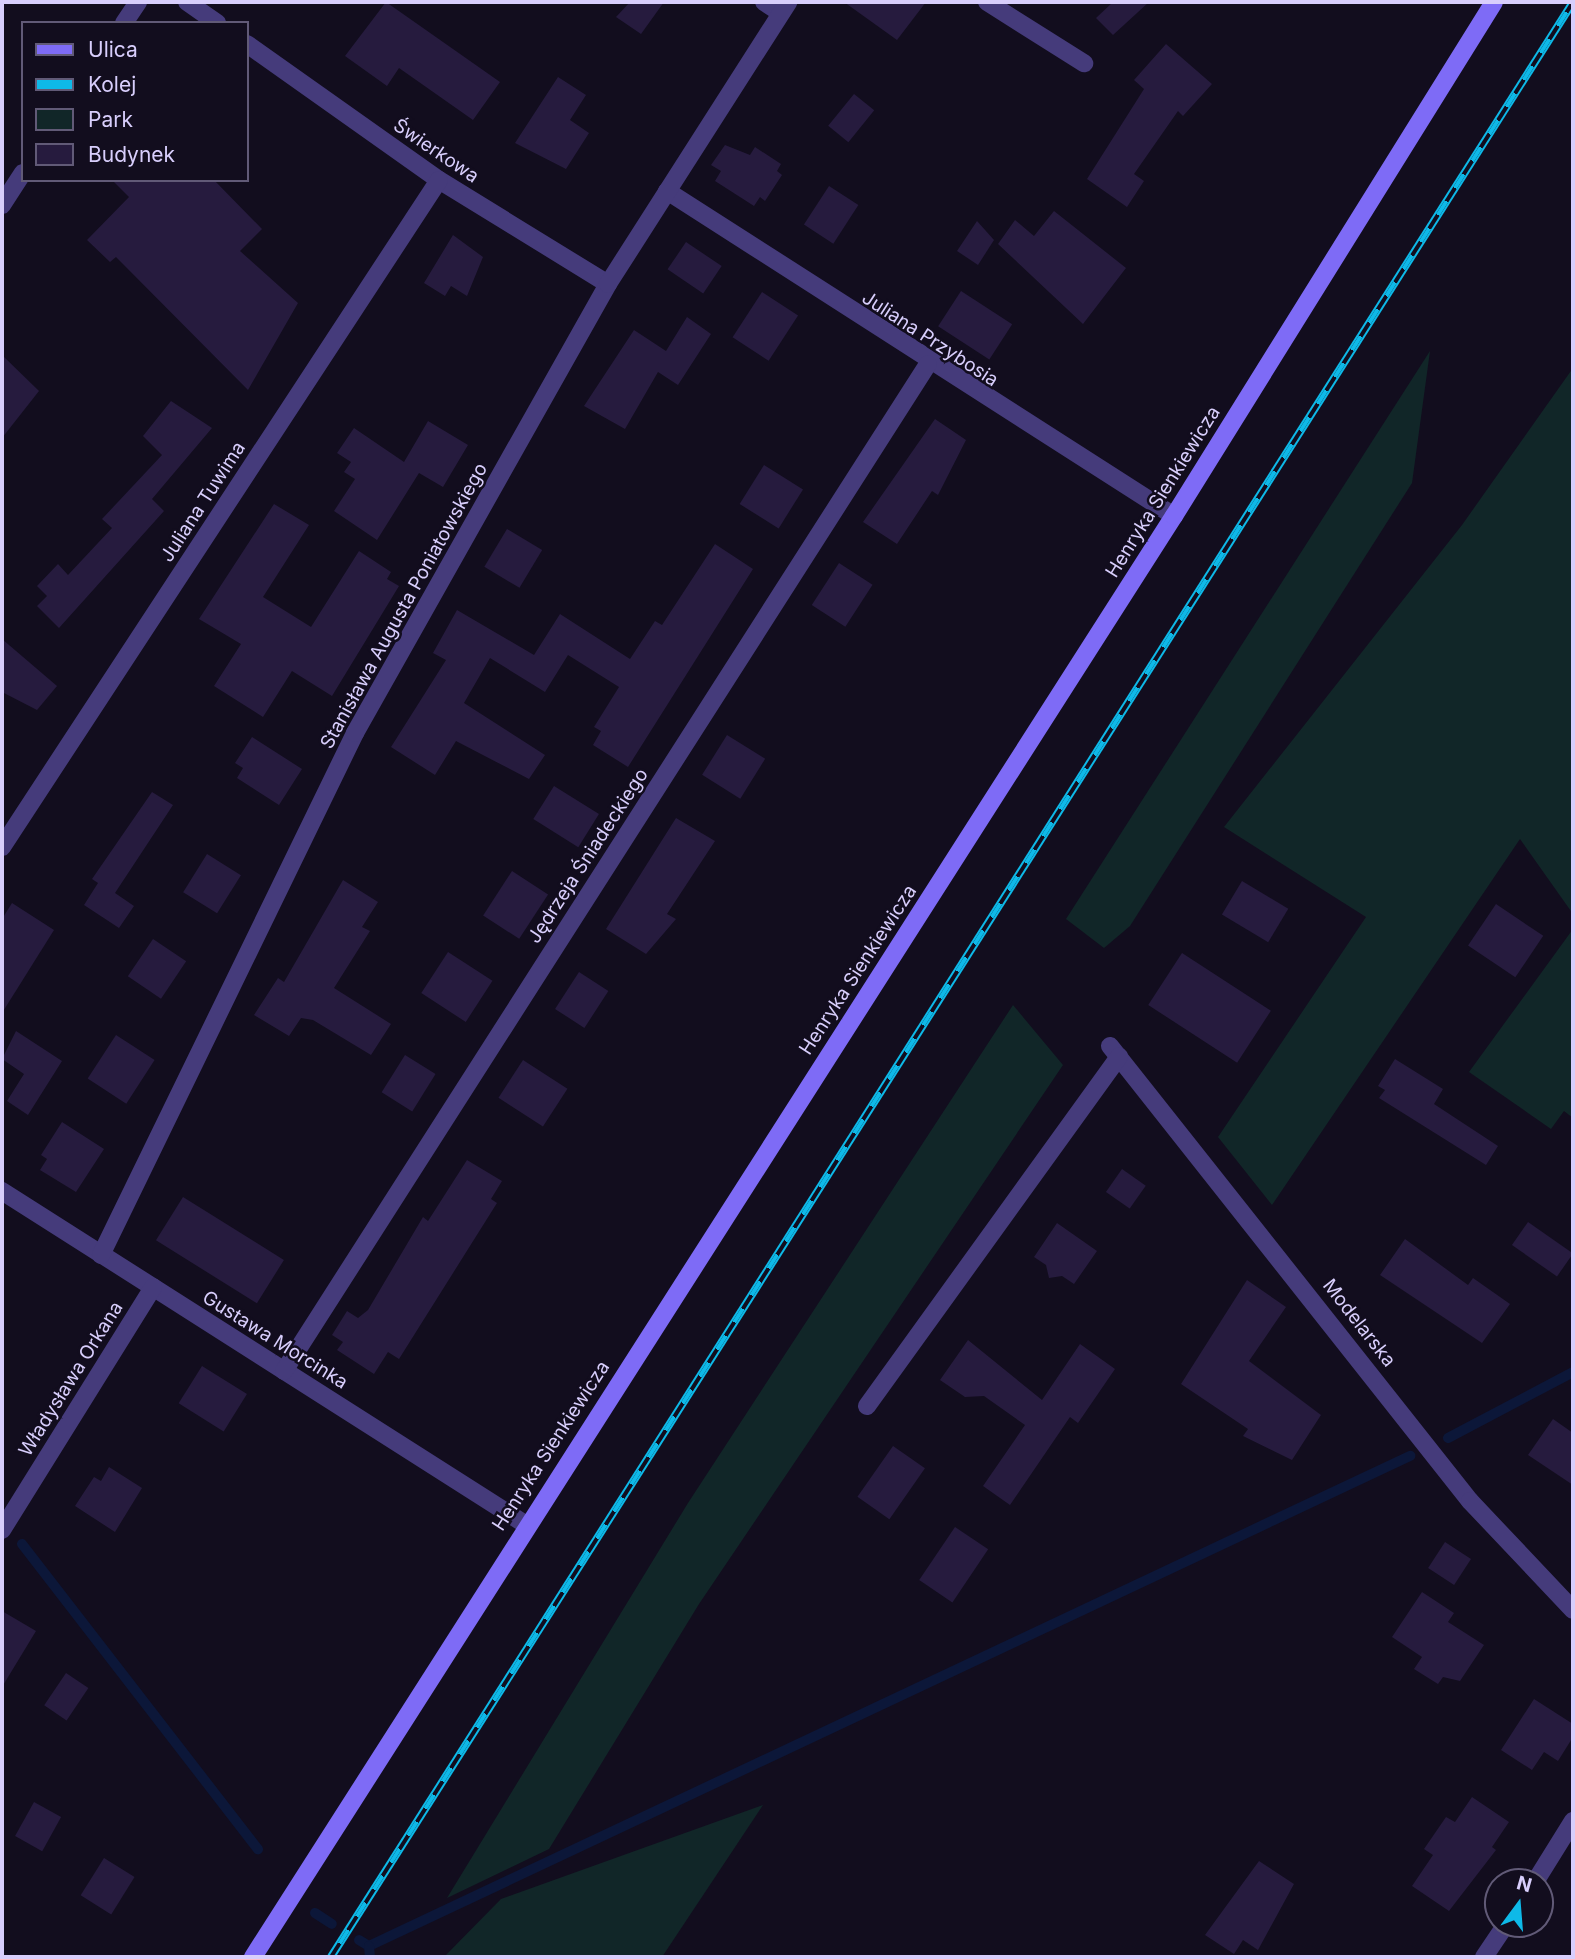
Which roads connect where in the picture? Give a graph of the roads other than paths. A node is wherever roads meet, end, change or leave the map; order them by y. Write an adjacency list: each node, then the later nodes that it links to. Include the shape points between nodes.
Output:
1 (138, 2): 7 (street)
2 (187, 2): 8 (street)
3 (764, 2): 6 (street)
4 (987, 2): 10 (street)
5 (1487, 4): 17 (main road, Henryka Sienkiewicza)
6 (784, 8): 13 (street, Stanisława Augusta Poniatowskiego)
7 (125, 21)
8 (214, 21)
9 (248, 45): 12 (street, Świerkowa)
10 (1084, 63)
11 (21, 176): 14 (street)
12 (439, 180): 15 (street, Świerkowa); 18 (street, Juliana Tuwima)
13 (667, 191): 15 (street, Stanisława Augusta Poniatowskiego); 16 (street, Juliana Przybosia)
14 (2, 205)
15 (608, 284): 20 (street, Stanisława Augusta Poniatowskiego, via 355,733)
16 (928, 364): 17 (street, Juliana Przybosia); 22 (street, Jędrzeja Śniadeckiego)
17 (1174, 516): 24 (main road, Henryka Sienkiewicza)
18 (2, 847)
19 (2, 1191): 20 (street, Gustawa Morcinka)
20 (101, 1255): 21 (street, Gustawa Morcinka)
21 (153, 1287): 22 (street, Gustawa Morcinka); 25 (street, Władysława Orkana)
22 (284, 1371): 24 (street, Gustawa Morcinka)
23 (867, 1406): 26 (street, Modelarska, via 1114,1051 1470,1501)
24 (525, 1524): 30 (main road, Henryka Sienkiewicza)
25 (2, 1530)
26 (1573, 1610)
27 (1573, 1821): 28 (street)
28 (1544, 1868)
29 (1497, 1938): 31 (street)
30 (253, 1957)
31 (1484, 1957)

